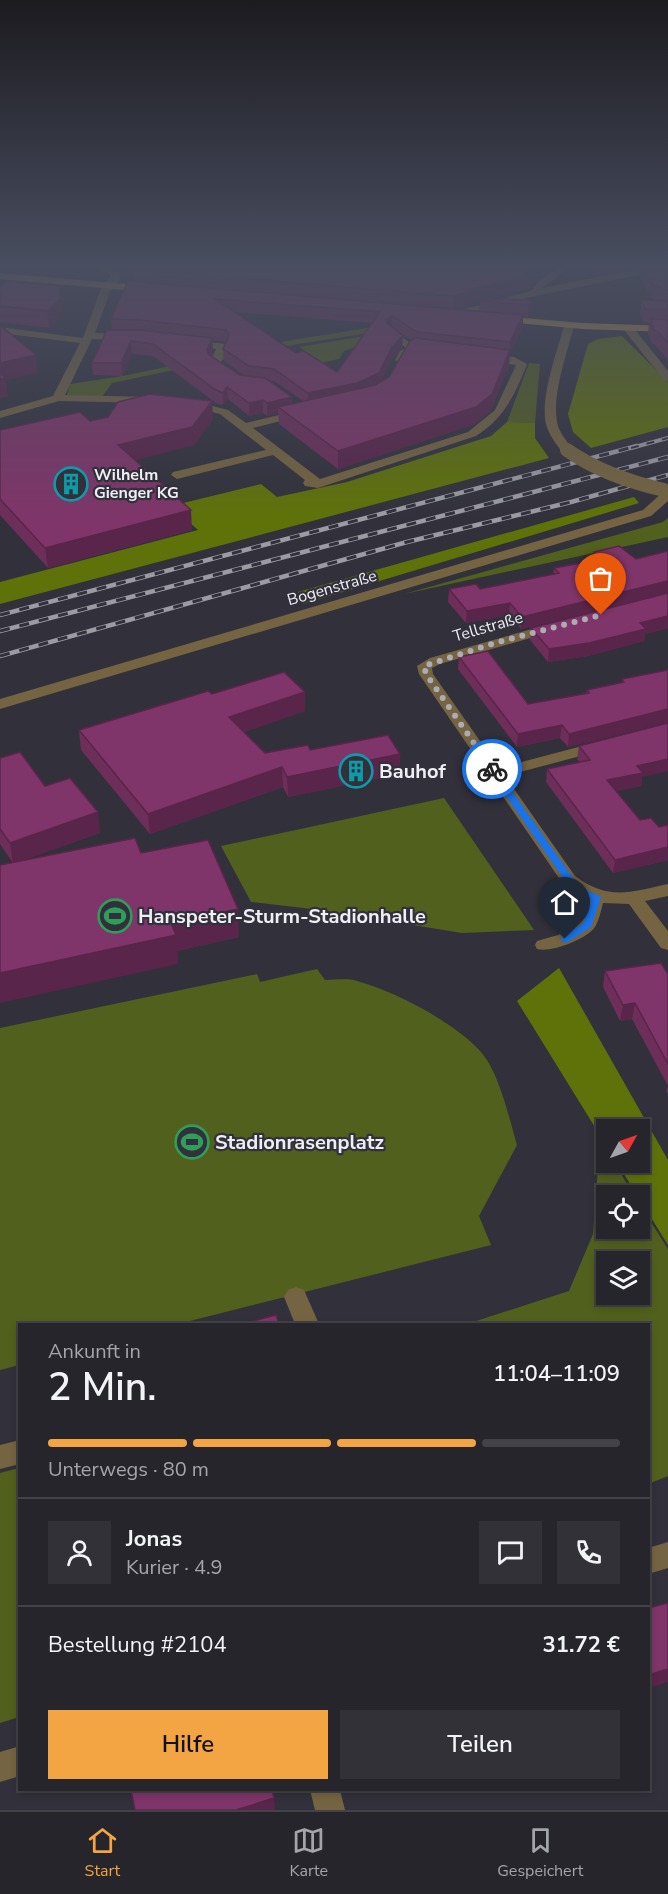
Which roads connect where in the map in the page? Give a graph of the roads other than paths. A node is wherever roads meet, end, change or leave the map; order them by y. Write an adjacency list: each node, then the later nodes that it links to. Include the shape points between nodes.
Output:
1 (82, 348): 10 (street)
2 (221, 348): 9 (street, via 215,363)
3 (416, 348): 7 (street, via 404,353)
4 (564, 348): 18 (street, bridge, via 552,399 551,422 557,437 567,450 600,471)
5 (644, 348): 8 (street)
6 (474, 355): 16 (street, via 522,364 503,409 472,434 314,484)
7 (394, 371)
8 (668, 378)
9 (246, 384)
10 (58, 398): 11 (street); 14 (street)
11 (161, 400)
12 (181, 402): 15 (street, via 224,412)
13 (307, 409): 15 (street)
14 (0, 415)
15 (244, 426): 16 (street)
16 (276, 451): 17 (street)
17 (177, 475)
18 (667, 492): 20 (street, Bogenstraße, via 647,513)
19 (568, 623): 22 (street, Tellstraße, via 424,666)
20 (0, 704)
21 (622, 740): 22 (street)
22 (495, 774): 24 (street, via 569,880)
23 (668, 890): 25 (street)
24 (596, 897): 25 (street); 27 (street, via 587,925 565,939)
25 (634, 898): 26 (street)
26 (668, 944)
27 (544, 945)
28 (296, 1297): 29 (street)
29 (307, 1323)
30 (18, 1452): 31 (street)
31 (0, 1457)
32 (668, 1555): 33 (street)
33 (650, 1561)
34 (18, 1762): 35 (street)
35 (0, 1767)
36 (325, 1791): 37 (street)
37 (330, 1810)

